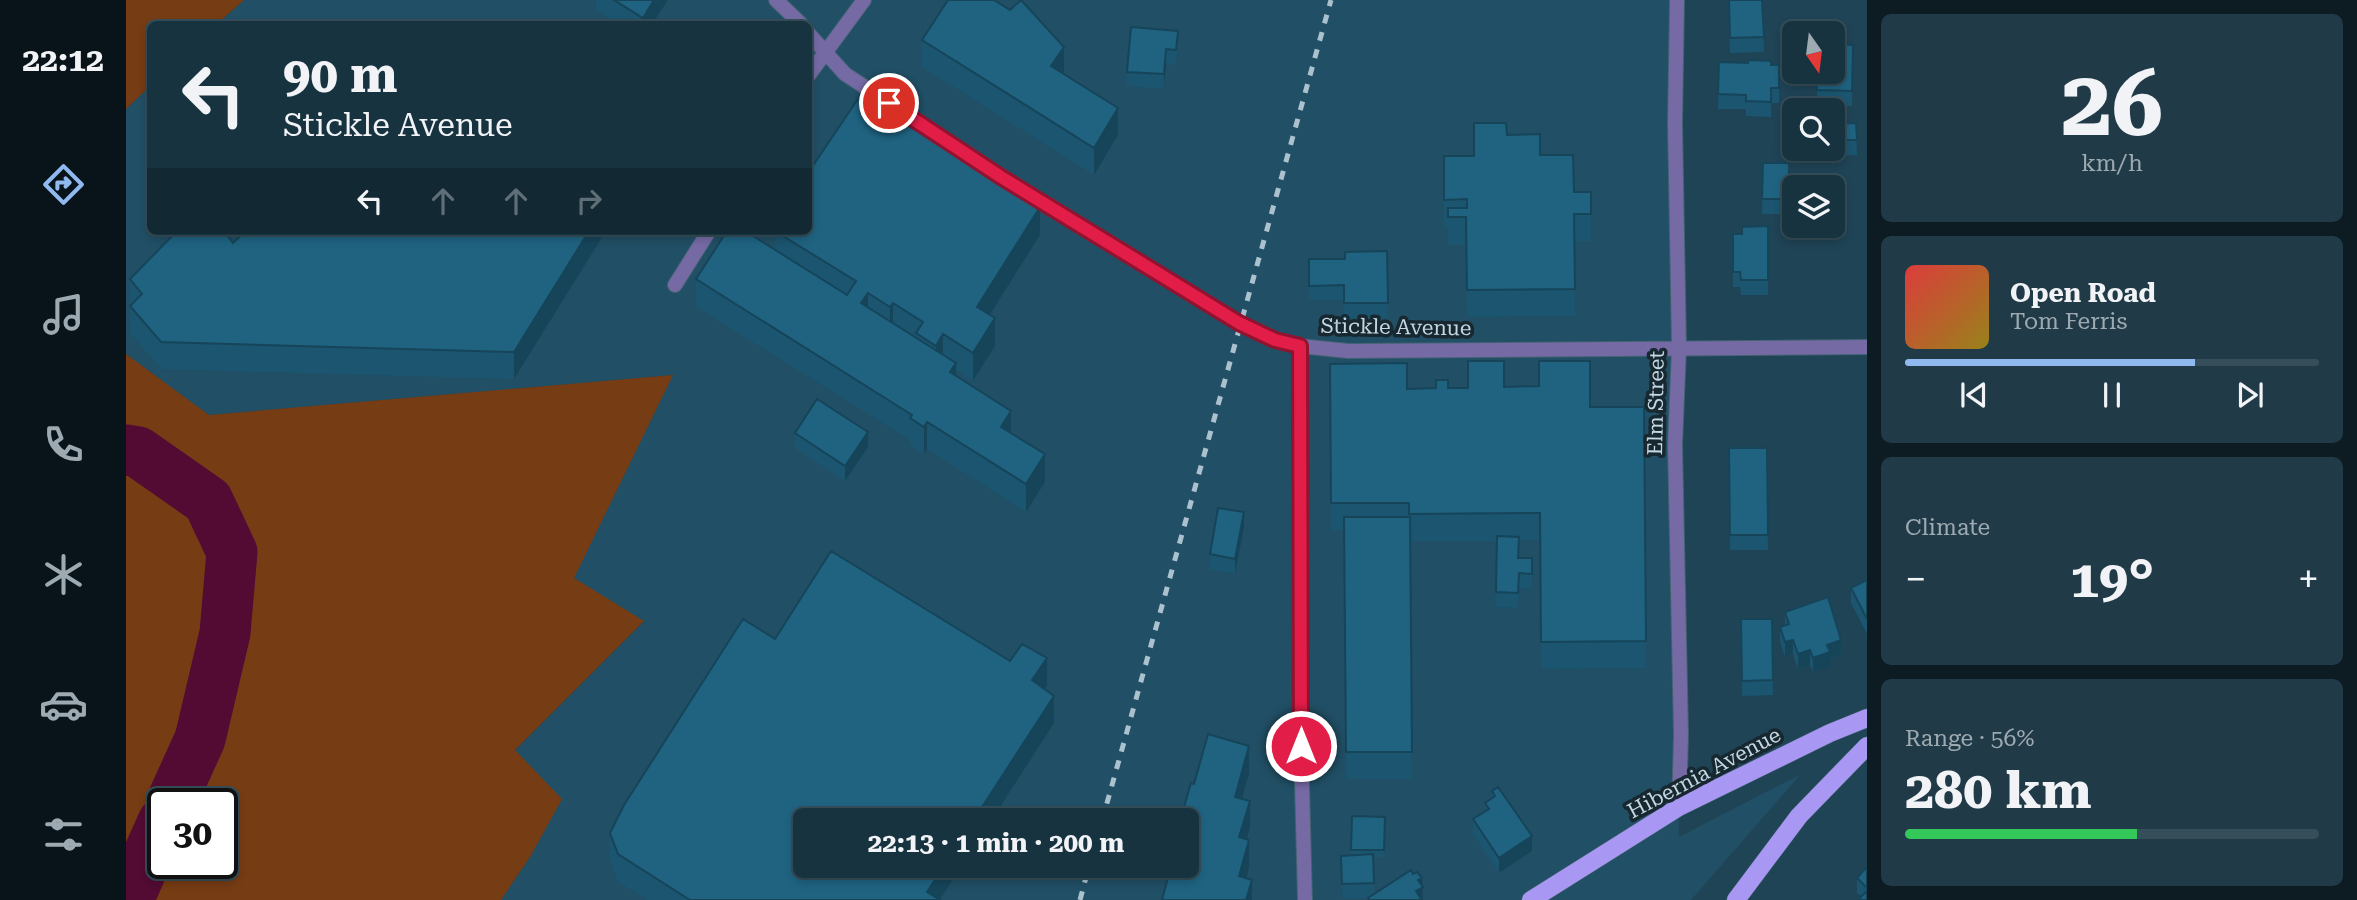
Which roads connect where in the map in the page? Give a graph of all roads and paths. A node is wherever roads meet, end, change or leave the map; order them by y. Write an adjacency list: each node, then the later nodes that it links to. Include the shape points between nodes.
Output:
1 (776, 0): 4 (street)
2 (864, 0): 6 (street)
3 (1677, 0): 12 (street, Elm Street)
4 (798, 21)
5 (812, 37): 6 (street, Stickle Avenue)
6 (825, 52): 7 (street); 10 (street, Stickle Avenue, via 845,74 1001,177 1239,323)
7 (812, 70)
8 (706, 235): 9 (street)
9 (675, 285)
10 (1300, 346): 12 (street, Stickle Avenue, via 1348,351); 16 (street)
11 (1867, 347): 12 (street, Stickle Avenue)
12 (1679, 348): 15 (street, Elm Street, via 1675,445)
13 (1867, 718): 15 (main road, Hibernia Avenue)
14 (1867, 746): 18 (main road, via 1798,817)
15 (1679, 807): 17 (main road, Hibernia Avenue)
16 (1305, 900)
17 (1531, 900)
18 (1736, 900)

